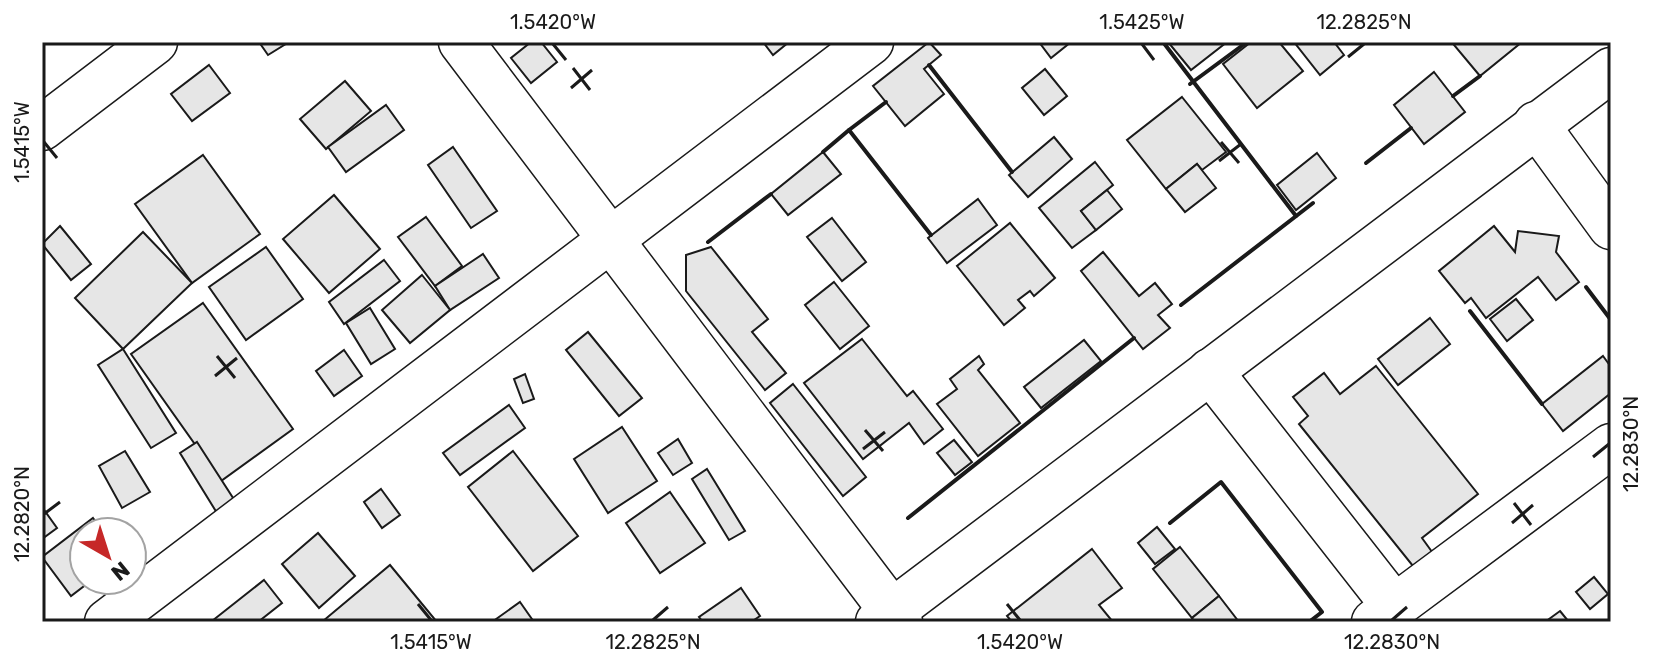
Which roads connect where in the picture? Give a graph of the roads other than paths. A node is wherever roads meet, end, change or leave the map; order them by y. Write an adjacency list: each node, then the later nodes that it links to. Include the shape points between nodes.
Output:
1 (155, 42): 6 (street)
2 (461, 42): 8 (street)
3 (871, 42): 8 (street)
4 (1611, 70): 5 (street)
5 (1536, 124): 7 (street); 9 (street)
6 (42, 128)
7 (1611, 227)
8 (610, 240): 12 (street); 13 (street)
9 (1210, 371): 11 (street); 12 (street)
10 (1611, 446): 11 (street)
11 (1384, 614)
12 (890, 619)
13 (107, 622)

